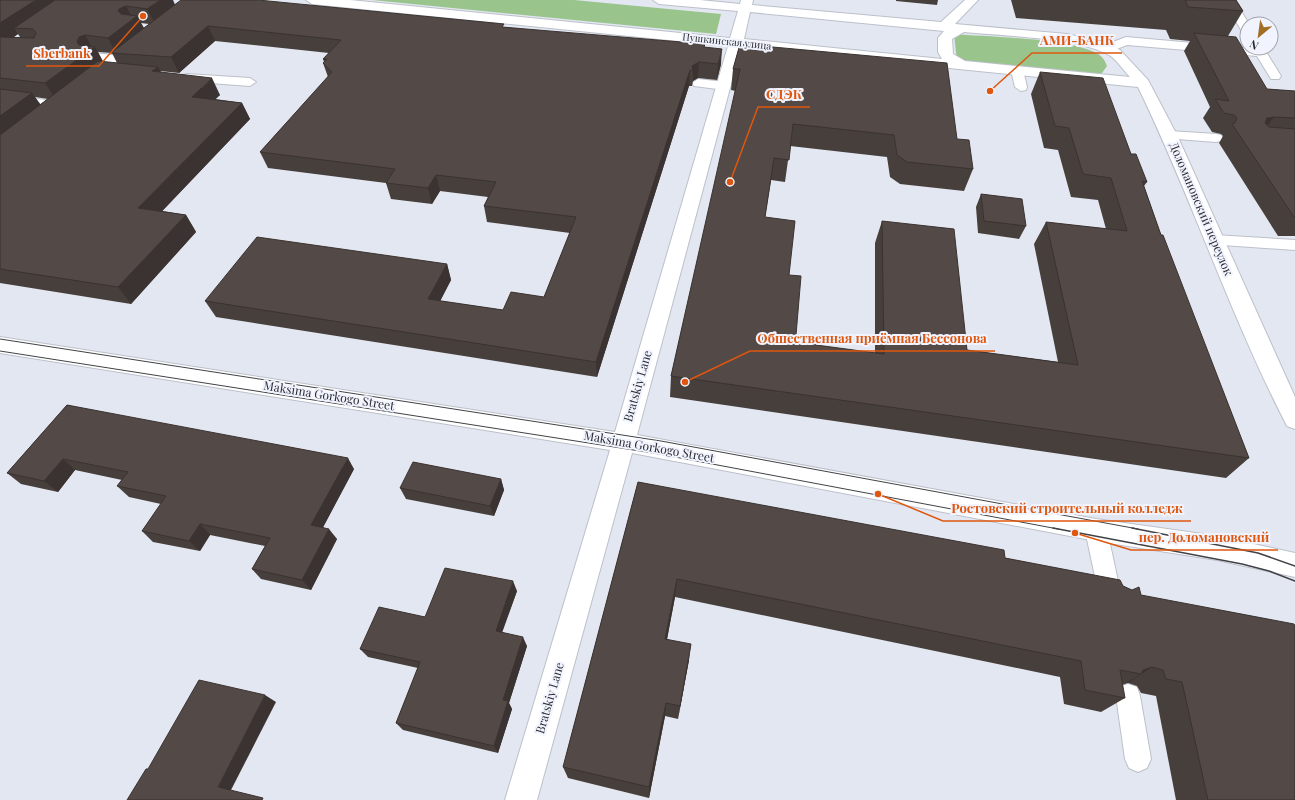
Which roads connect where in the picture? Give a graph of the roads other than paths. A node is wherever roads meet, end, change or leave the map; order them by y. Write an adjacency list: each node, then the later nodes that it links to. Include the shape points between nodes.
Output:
1 (312, 0): 9 (street, Пушкинская улица)
2 (668, 0): 5 (street)
3 (972, 0): 7 (street)
4 (1229, 1): 6 (lane)
5 (746, 4): 7 (street); 9 (street, Bratskiy Lane)
6 (1239, 17)
7 (944, 27): 8 (street)
8 (963, 28): 10 (street, Доломановский переулок, via 1067,38); 16 (street, via 945,38 945,55 950,61)
9 (737, 42): 16 (street, Пушкинская улица); 25 (street, Bratskiy Lane, via 730,60)
10 (1107, 49): 11 (lane, via 1126,41); 15 (street, Доломановский переулок)
11 (1239, 49)
12 (127, 56): 14 (lane); 18 (street)
13 (1263, 56): 19 (lane)
14 (94, 57)
15 (1125, 63): 21 (street, via 1125,69); 23 (street, Доломановский переулок)
16 (960, 64): 17 (street, Пушкинская улица)
17 (1017, 70): 21 (street, Пушкинская улица); 26 (lane)
18 (106, 72)
19 (1275, 76)
20 (175, 78): 22 (lane)
21 (1112, 80): 23 (street, Пушкинская улица)
22 (250, 82)
23 (1143, 83): 31 (street, Доломановский переулок)
24 (698, 84): 25 (lane)
25 (725, 86): 37 (street, Bratskiy Lane)
26 (1021, 87)
27 (74, 96): 29 (street)
28 (0, 98): 29 (lane)
29 (61, 106): 30 (street)
30 (43, 120)
31 (1169, 135): 32 (lane); 33 (street, Доломановский переулок)
32 (1216, 138)
33 (1214, 240): 34 (lane); 36 (street, Доломановский переулок)
34 (1295, 245)
35 (0, 345): 37 (street, Maksima Gorkogo Street)
36 (1295, 420)
37 (623, 442): 38 (street, Maksima Gorkogo Street); 43 (street, Bratskiy Lane)
38 (1096, 530): 39 (street, Maksima Gorkogo Street, via 1217,548); 40 (lane)
39 (1295, 565)
40 (1110, 595)
41 (1128, 696): 42 (lane)
42 (1138, 759)
43 (521, 800)

